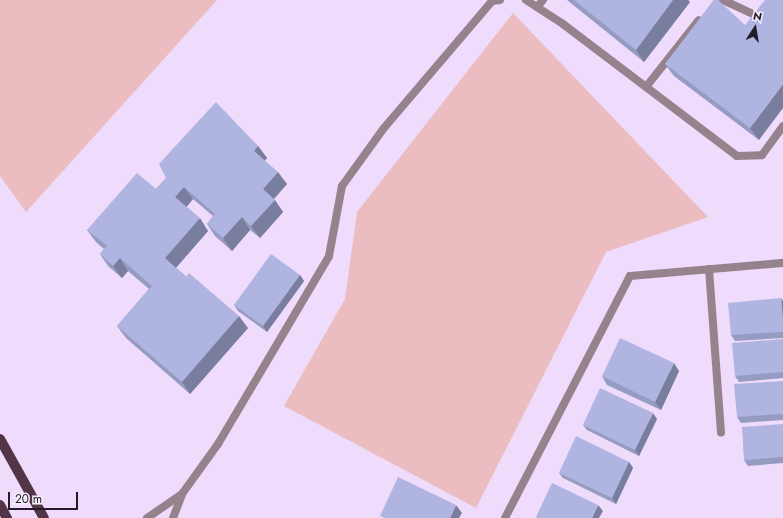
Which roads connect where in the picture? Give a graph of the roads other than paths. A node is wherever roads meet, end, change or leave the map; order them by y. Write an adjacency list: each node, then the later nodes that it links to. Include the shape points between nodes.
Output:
1 (500, 0): 14 (lane, via 492,1 384,128 342,186 329,256 218,444)
2 (526, 0): 6 (lane)
3 (542, 0): 6 (lane)
4 (724, 0): 5 (lane, via 759,17)
5 (773, 0)
6 (537, 7): 8 (lane)
7 (705, 12): 8 (lane)
8 (646, 87): 9 (lane, via 737,156 762,155)
9 (783, 126)
10 (783, 263): 11 (lane)
11 (709, 269): 12 (lane); 20 (lane, via 637,274 626,281)
12 (721, 432)
13 (0, 439): 17 (main road)
14 (182, 494): 18 (lane); 19 (lane)
15 (0, 505): 16 (main road)
16 (7, 518)
17 (44, 518)
18 (147, 518)
19 (173, 518)
20 (505, 518)

